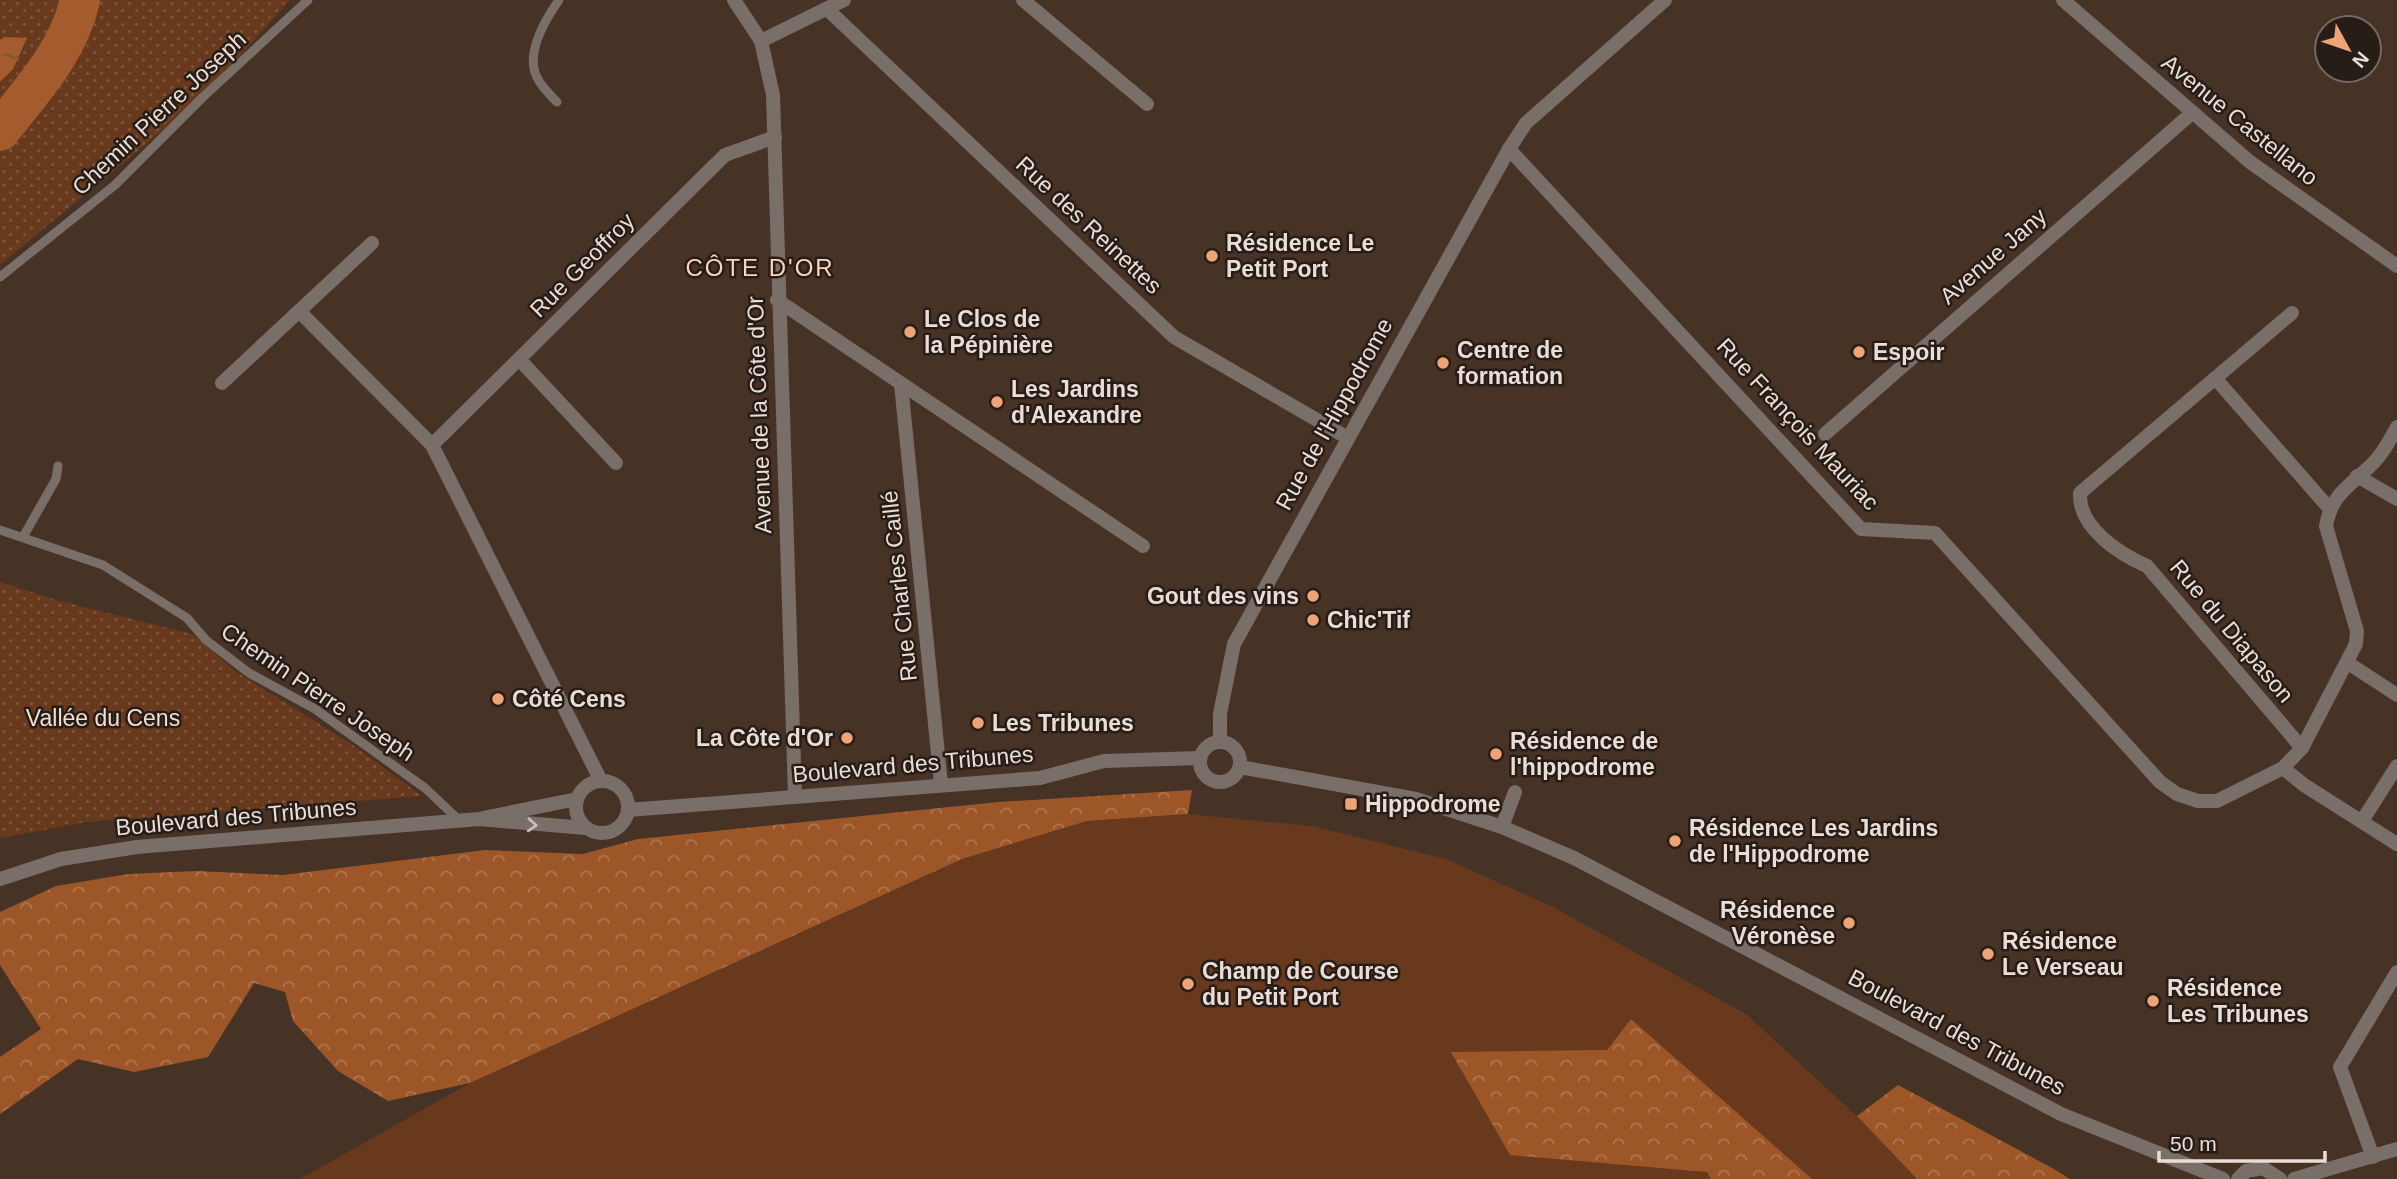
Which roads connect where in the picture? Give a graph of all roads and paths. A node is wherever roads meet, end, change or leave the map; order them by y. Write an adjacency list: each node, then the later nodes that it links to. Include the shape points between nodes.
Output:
1 (308, 0): 17 (lane, Chemin Pierre Joseph, via 115,185)
2 (559, 0): 10 (lane, via 545,19 535,52 537,79)
3 (734, 0): 9 (street, Avenue de la Côte d'Or)
4 (844, 0): 8 (street)
5 (1023, 0): 11 (street)
6 (1665, 0): 14 (street, Rue de l'Hippodrome, via 1526,123)
7 (2063, 0): 12 (street, Avenue Castellano)
8 (827, 9): 9 (street); 27 (street, Rue des Reinettes, via 1174,337)
9 (761, 41): 13 (street, Avenue de la Côte d'Or, via 774,95)
10 (557, 102)
11 (1147, 104)
12 (2192, 113): 16 (street, Avenue Castellano, via 2250,162); 26 (street, Avenue Jany)
13 (775, 137): 18 (street, Avenue de la Côte d'Or); 21 (street, Rue Geoffroy, via 725,155)
14 (1509, 149): 27 (street, Rue de l'Hippodrome); 44 (street, Rue François Mauriac, via 1861,529 1935,533 2160,782 2178,794 2217,802)
15 (372, 243): 19 (street)
16 (2397, 266)
17 (0, 277)
18 (777, 300): 24 (street); 48 (street, Avenue de la Côte d'Or)
19 (299, 311): 23 (street); 28 (street)
20 (2292, 313): 22 (street, Rue du Diapason)
21 (519, 359): 28 (street, Rue Geoffroy); 29 (street)
22 (2215, 378): 33 (street); 40 (street, Rue du Diapason, via 2080,493 2079,506 2113,547 2147,566)
23 (222, 383)
24 (901, 384): 36 (street); 46 (street, Rue Charles Caillé)
25 (2397, 427): 31 (street, via 2375,461)
26 (1825, 434)
27 (1348, 438): 39 (street, Rue de l'Hippodrome, via 1234,644 1220,713)
28 (432, 445): 45 (street)
29 (616, 463)
30 (58, 466): 35 (lane, via 56,480)
31 (2357, 476): 32 (street); 33 (street)
32 (2397, 499)
33 (2329, 508): 37 (street, Rue François Mauriac, via 2326,526 2357,631)
34 (0, 530): 35 (lane, Chemin Pierre Joseph)
35 (23, 537): 52 (lane, Chemin Pierre Joseph, via 103,565 187,618 206,640 249,673 315,709 425,788)
36 (1143, 546)
37 (2348, 663): 38 (street); 40 (street, Rue François Mauriac)
38 (2397, 695)
39 (1220, 741): 41 (street, via 1207,746); 43 (street, via 1236,749)
40 (2302, 748): 44 (street, Rue François Mauriac)
41 (1200, 758): 43 (street, via 1202,772 1219,782 1233,778); 46 (street, Boulevard des Tribunes, via 1104,761 1040,778)
42 (2397, 766): 53 (street)
43 (1240, 767): 54 (street, Boulevard des Tribunes, via 1416,799)
44 (2283, 768): 53 (street)
45 (601, 781): 49 (street, via 591,784); 50 (street, via 621,789)
46 (941, 784): 48 (street, Boulevard des Tribunes)
47 (1515, 792): 54 (street)
48 (794, 796): 50 (street, Boulevard des Tribunes)
49 (577, 799): 51 (street, Boulevard des Tribunes); 55 (street, via 579,820)
50 (628, 810): 55 (street, via 626,819 612,831)
51 (479, 819): 52 (street, Boulevard des Tribunes); 55 (street, Boulevard des Tribunes, one-way to 55)
52 (460, 821): 57 (street, Boulevard des Tribunes, via 137,847 61,859)
53 (2362, 821): 56 (street)
54 (1502, 827): 61 (street, Boulevard des Tribunes, via 1574,858 2061,1114)
55 (586, 828)
56 (2397, 844)
57 (0, 879)
58 (2397, 972): 60 (street, via 2340,1068)
59 (2397, 1149): 60 (street)
60 (2373, 1157): 64 (street)
61 (2223, 1179)
62 (2238, 1179): 63 (street, via 2246,1171 2263,1168)
63 (2280, 1179)
64 (2294, 1179)

